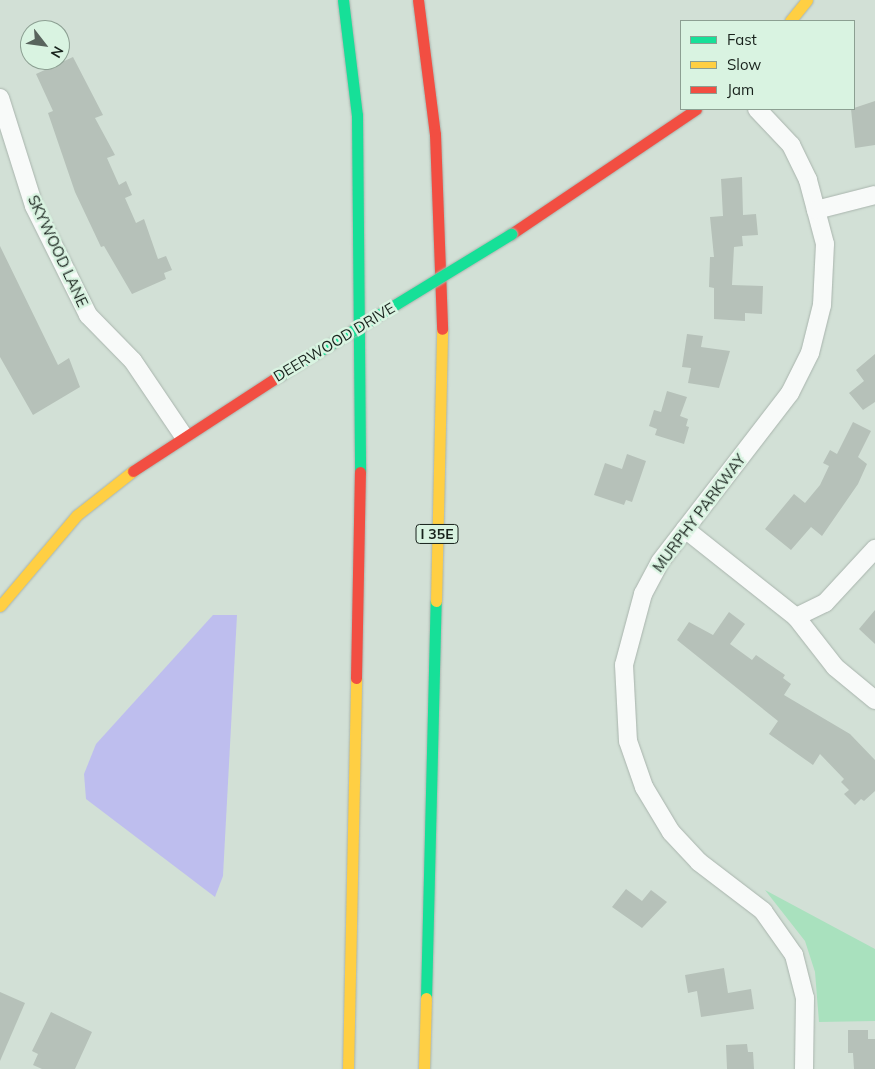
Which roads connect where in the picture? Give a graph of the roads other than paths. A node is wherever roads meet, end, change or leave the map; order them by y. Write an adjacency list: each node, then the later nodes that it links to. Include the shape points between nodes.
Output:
1 (343, 0): 16 (main road, via 357,115 361,418)
2 (418, 0): 17 (main road, I 35E, via 435,134 442,339)
3 (807, 0): 4 (main road)
4 (791, 20)
5 (0, 98): 10 (street, SKYWOOD LANE, via 34,206 88,315 133,361)
6 (695, 110): 10 (main road, DEERWOOD DRIVE, bridge, via 511,234)
7 (758, 110): 9 (street, MURPHY PARKWAY, via 791,145 808,180)
8 (875, 195): 9 (street)
9 (816, 210): 11 (street, MURPHY PARKWAY, via 825,244 823,297 810,353 790,394)
10 (183, 435): 13 (main road, DEERWOOD DRIVE, via 77,515)
11 (685, 529): 14 (street); 18 (street, MURPHY PARKWAY, via 660,562 643,594 624,665 628,741 644,787 671,832 699,862 763,911 794,955 805,998)
12 (875, 549): 14 (street, via 825,603)
13 (0, 606)
14 (796, 617): 15 (street, via 835,667)
15 (875, 700)
16 (348, 1069)
17 (424, 1069)
18 (804, 1069)

